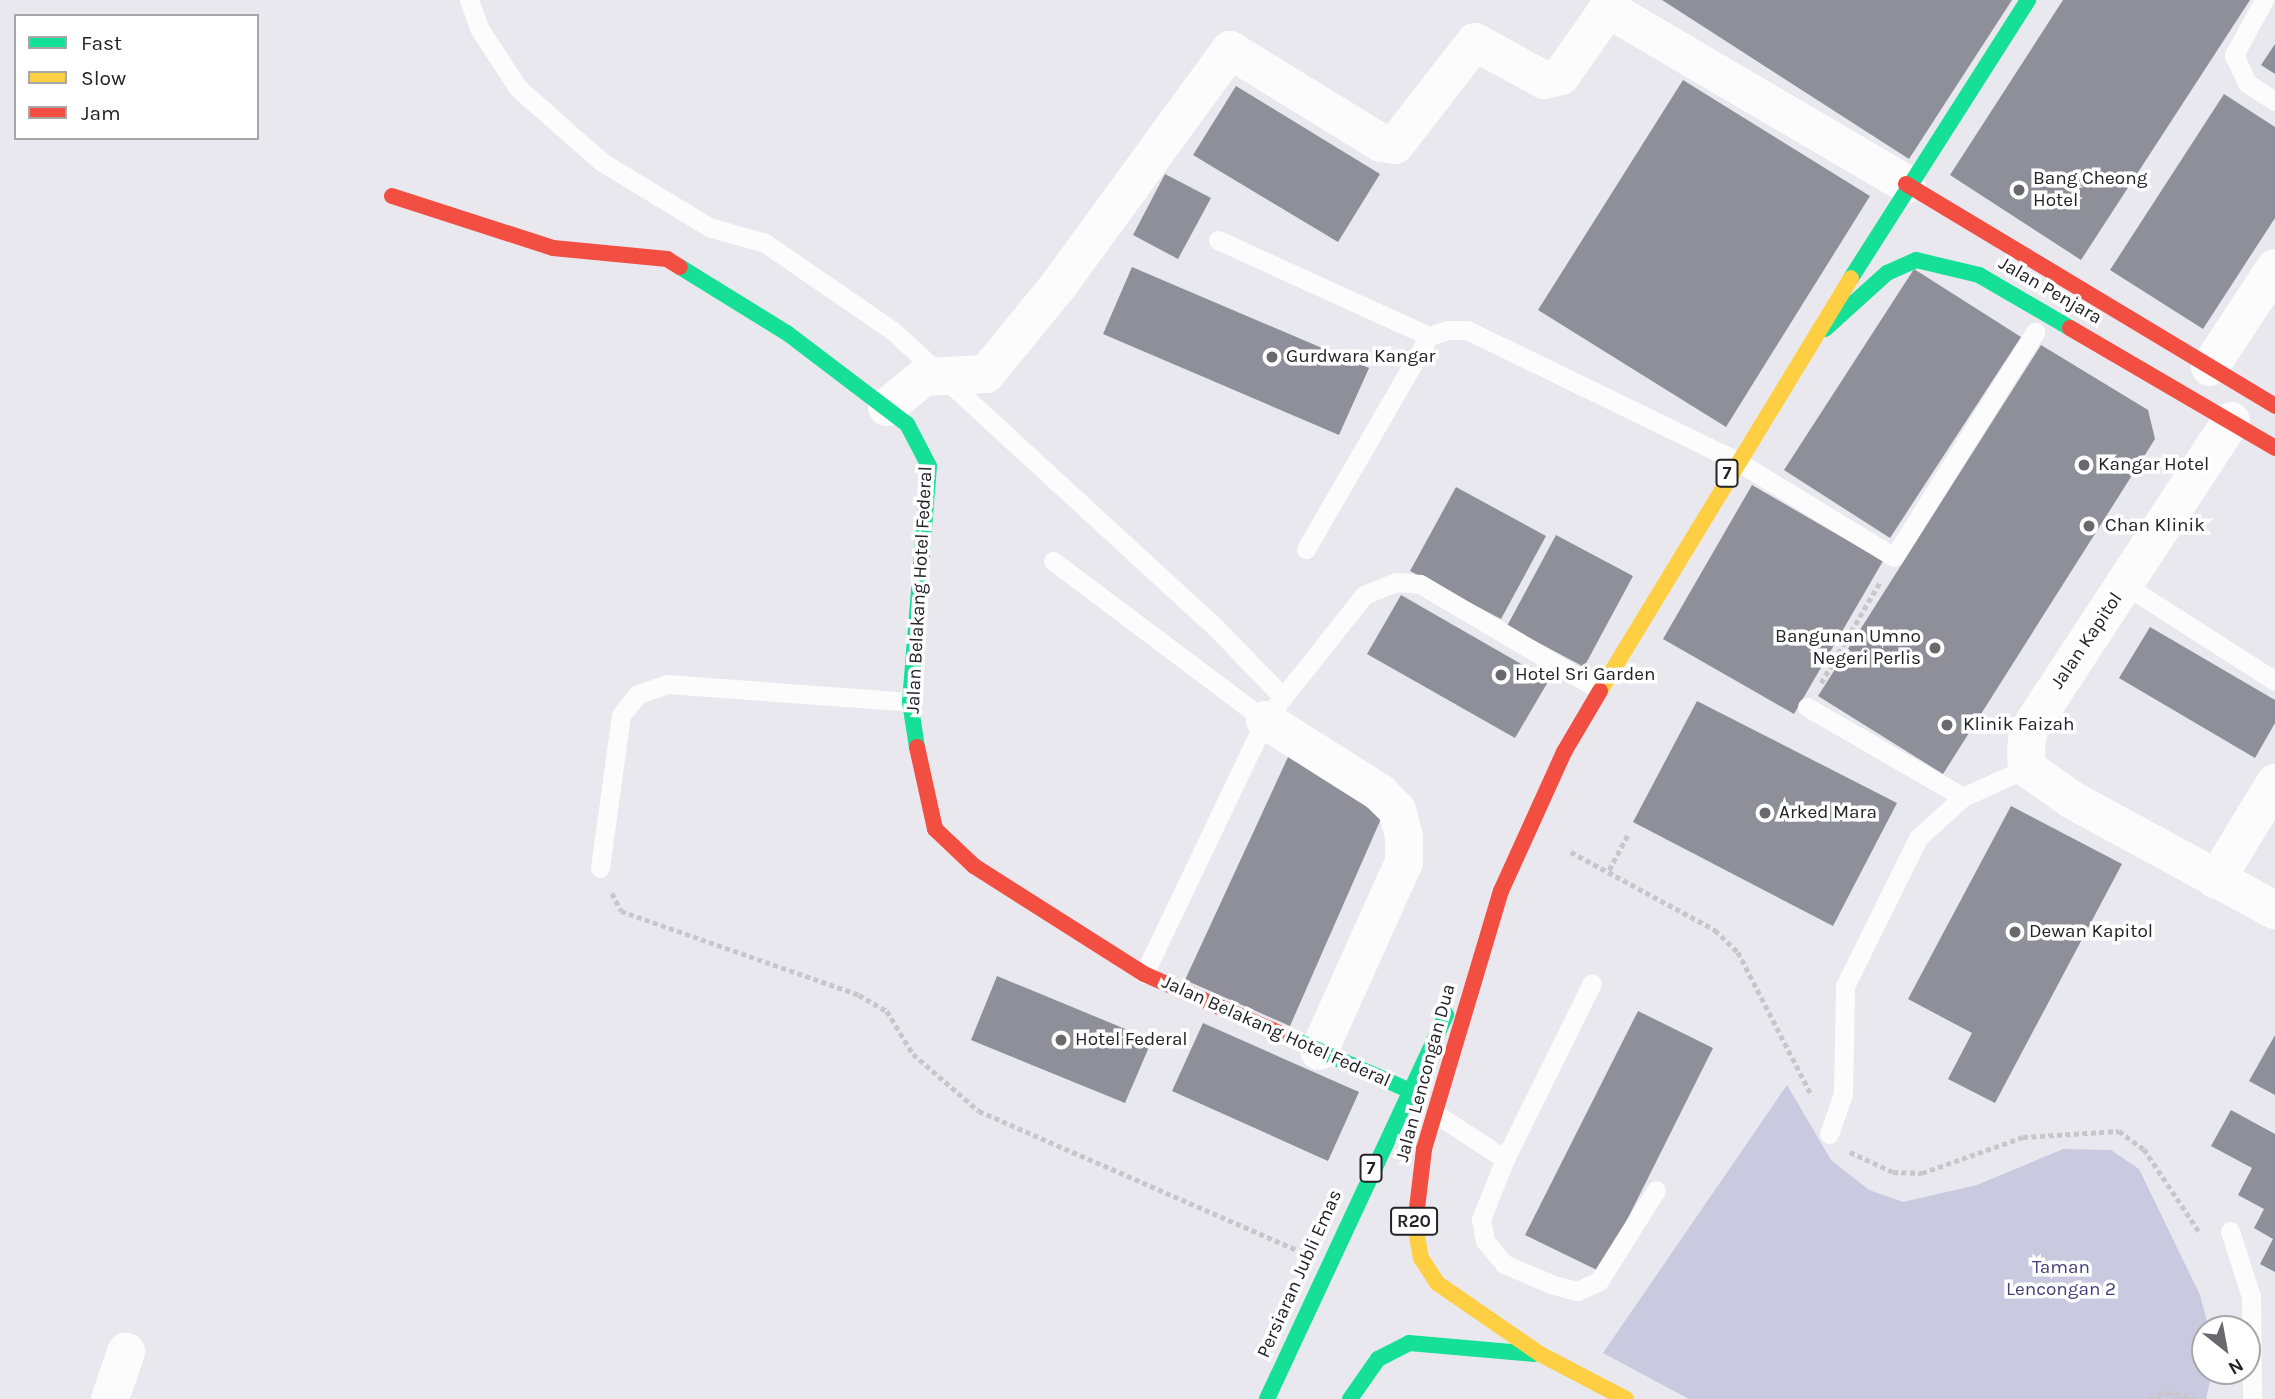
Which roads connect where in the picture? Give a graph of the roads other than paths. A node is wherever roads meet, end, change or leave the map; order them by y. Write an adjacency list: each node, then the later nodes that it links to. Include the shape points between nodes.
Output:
1 (469, 0): 14 (lane, via 479,28 518,88 601,162 709,226 765,243)
2 (2028, 0): 6 (street, 7)
3 (2264, 0): 5 (lane, via 2234,55 2247,83)
4 (1610, 5): 6 (street); 14 (street, via 1561,76 1544,80 1475,42 1395,145 1381,143 1230,50 1059,286 986,374)
5 (2275, 101)
6 (1906, 184): 12 (street, 7); 13 (street, Jalan Penjara)
7 (392, 196): 16 (street, Jalan Belakang Hotel Federal, via 553,248 667,259 787,333)
8 (1218, 240): 11 (lane)
9 (2275, 268): 13 (street)
10 (2035, 332): 19 (lane, via 1894,557)
11 (1429, 336): 19 (lane, via 1467,331); 20 (lane)
12 (1808, 345): 17 (street, Jalan Penjara, via 1887,273 1916,260 1949,265 1979,275); 19 (street, 7)
13 (2210, 367): 15 (street, Jalan Penjara)
14 (950, 378): 16 (street, via 924,377); 25 (lane)
15 (2275, 406)
16 (887, 407): 26 (street, Jalan Belakang Hotel Federal, via 922,442 929,466)
17 (2231, 421): 18 (street, Jalan Penjara); 22 (street, Jalan Kapitol)
18 (2275, 448)
19 (1735, 460): 24 (street, 7)
20 (1306, 549)
21 (1053, 561): 25 (lane)
22 (2125, 585): 23 (lane); 28 (street, Jalan Kapitol, via 2028,731)
23 (2275, 681)
24 (1598, 689): 25 (lane, Jalan Belakang Hotel Federal, via 1420,583 1397,582 1364,595 1342,616); 34 (street, 7, via 1556,767 1501,891)
25 (1277, 700): 35 (lane, Jalan Belakang Hotel Federal); 37 (street, via 1397,810 1404,836 1404,862)
26 (910, 702): 31 (lane, via 667,684 638,694 621,715); 35 (street, Jalan Belakang Hotel Federal, via 925,805 935,829 974,866)
27 (1807, 707): 30 (lane)
28 (2027, 768): 30 (lane); 32 (street, via 2072,800)
29 (2275, 783): 32 (street)
30 (1963, 797): 40 (lane, via 1918,838 1844,986 1843,1094)
31 (600, 868)
32 (2216, 880): 33 (street)
33 (2275, 910)
34 (1484, 942): 38 (street, Persiaran Jubli Emas / 7); 39 (street, Jalan Lencongan Dua / R20)
35 (1143, 974): 37 (street, Jalan Belakang Hotel Federal)
36 (1592, 983): 41 (lane)
37 (1319, 1051): 38 (street, Jalan Belakang Hotel Federal)
38 (1408, 1090): 47 (street, Persiaran Jubli Emas / 7)
39 (1436, 1114): 41 (lane); 45 (street, Jalan Lencongan Dua / R20, via 1413,1212 1421,1258 1437,1283)
40 (1829, 1134)
41 (1505, 1159): 42 (lane, via 1481,1219 1485,1241 1504,1264 1577,1291 1599,1281)
42 (1656, 1190)
43 (2230, 1231): 50 (lane, via 2250,1297)
44 (126, 1352): 46 (street)
45 (1540, 1354): 48 (street, via 1409,1343 1378,1359); 49 (street, Jalan Lencongan Dua / R20)
46 (110, 1399)
47 (1267, 1399)
48 (1350, 1399)
49 (1626, 1399)
50 (2252, 1399)

